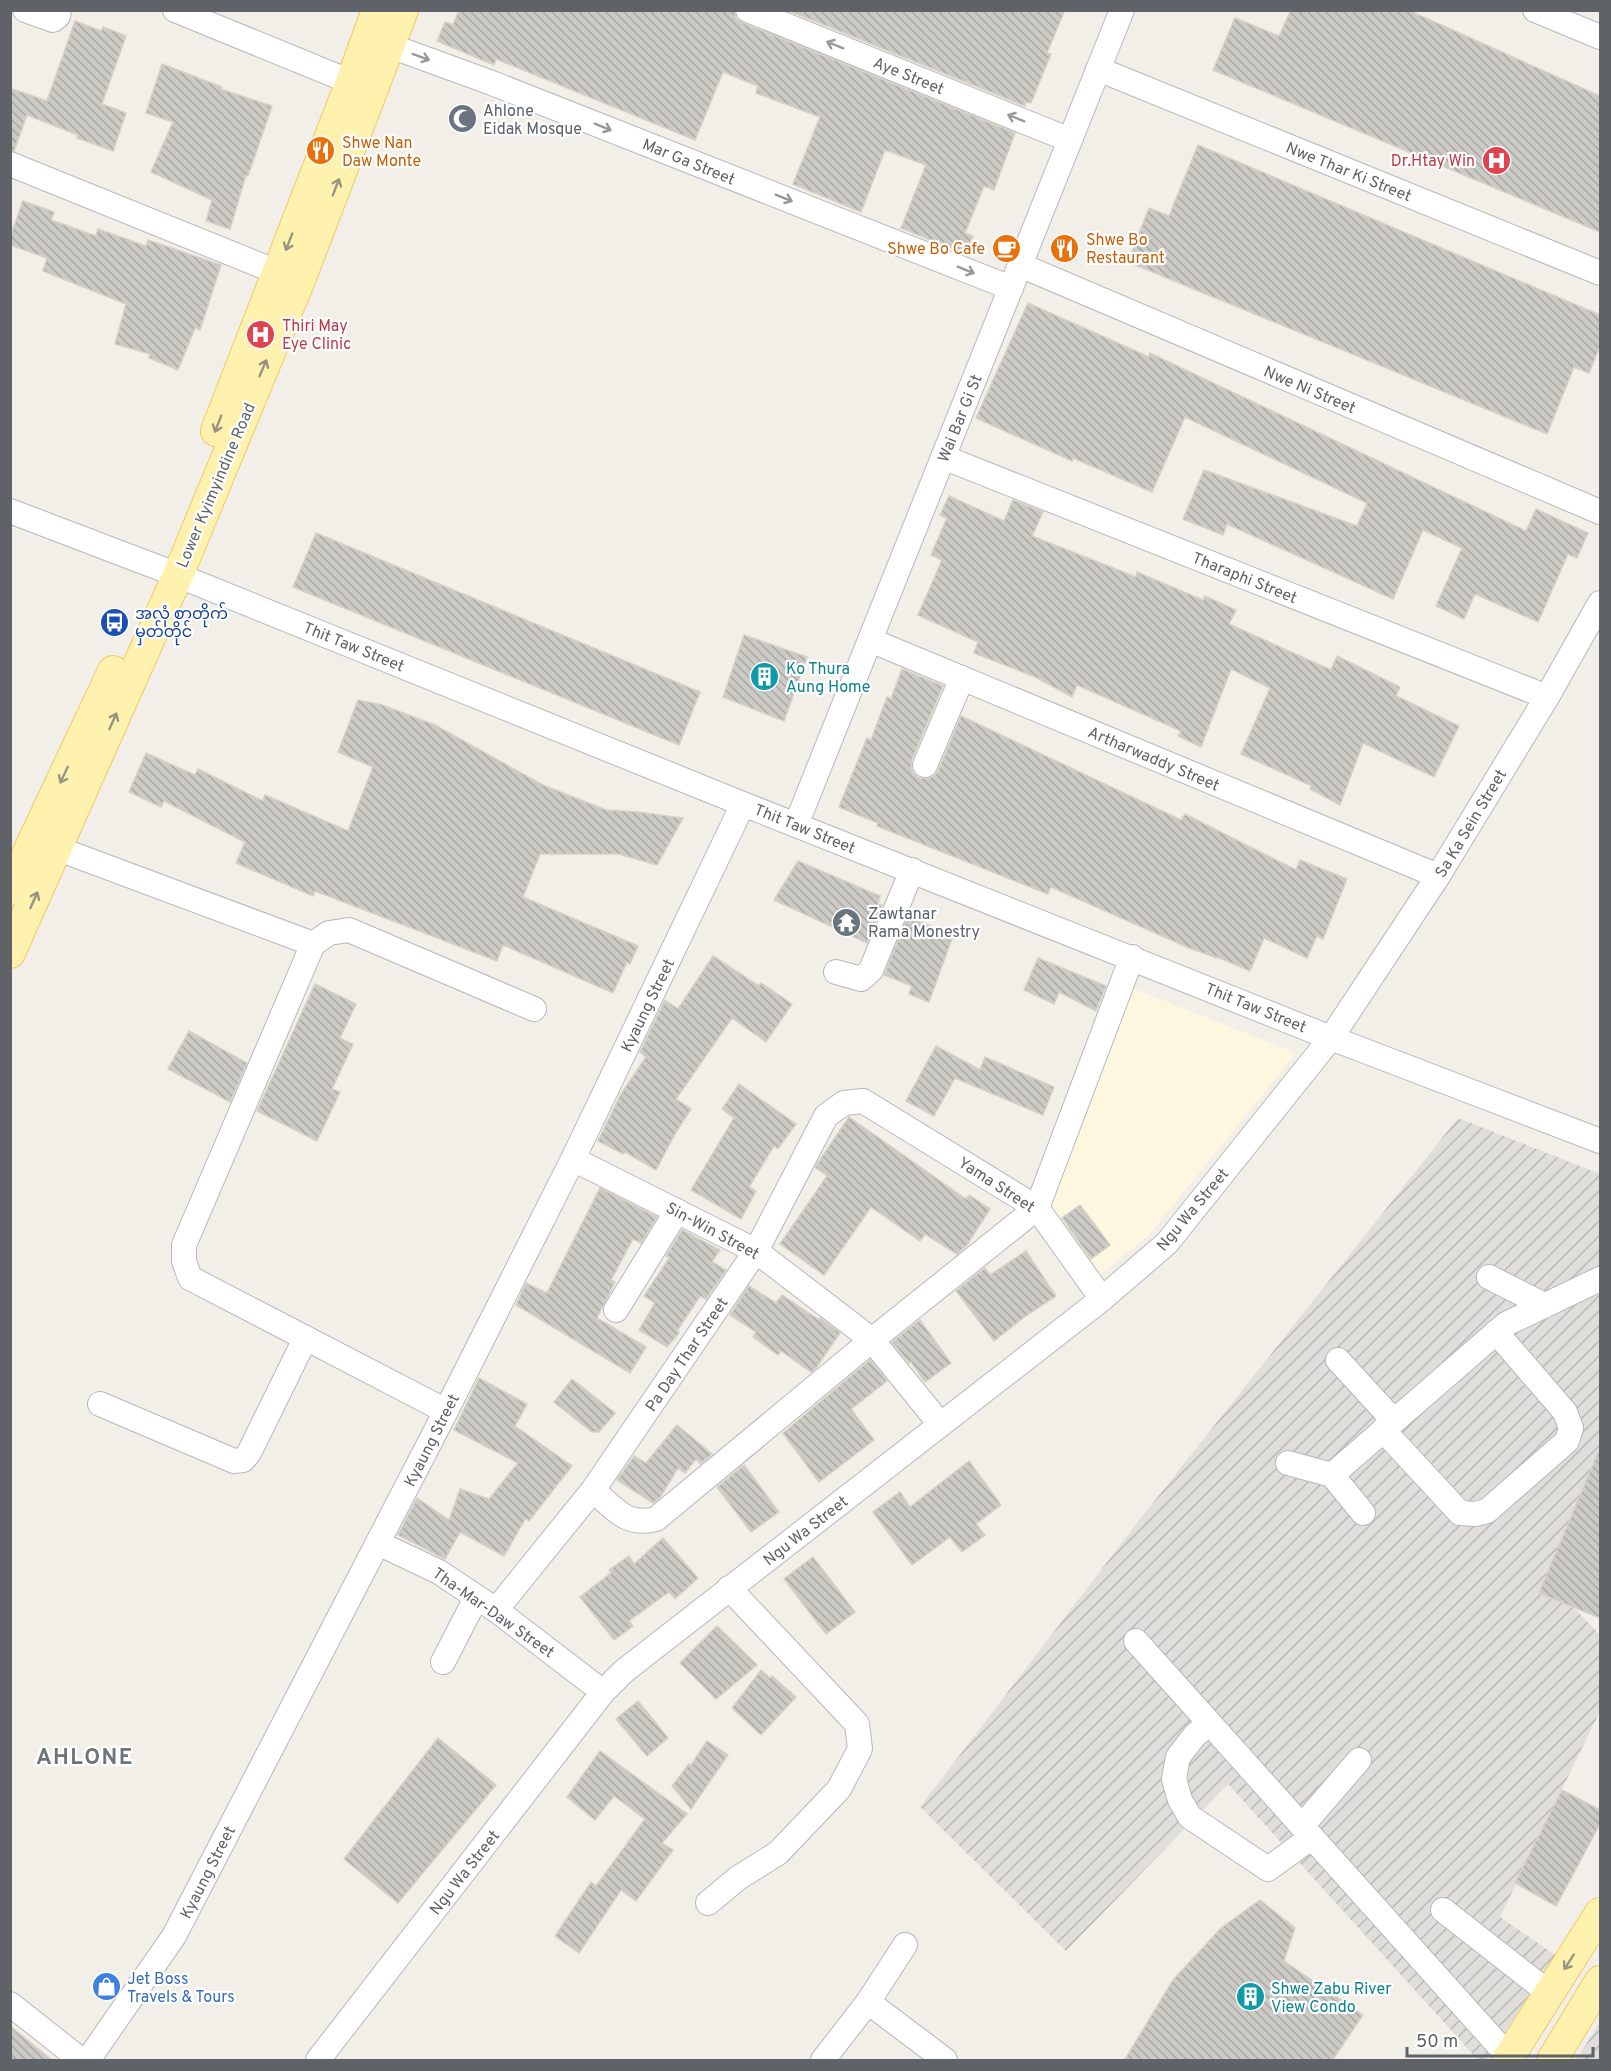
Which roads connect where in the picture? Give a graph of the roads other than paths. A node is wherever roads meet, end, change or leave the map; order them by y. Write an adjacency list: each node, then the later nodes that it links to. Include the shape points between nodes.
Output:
1 (25, 10): 2 (street, via 53,20)
2 (59, 10)
3 (175, 10): 11 (street)
4 (403, 10): 8 (main road, Lower Kyimyindine Road)
5 (748, 10): 12 (street, Aye Street, one-way to 5)
6 (1122, 10): 10 (street, Wai Bar Gi St)
7 (1535, 10): 9 (street)
8 (377, 31): 11 (main road, Lower Kyimyindine Road); 17 (street, Mar Ga Street, one-way to 17, via 492,83)
9 (1600, 37)
10 (1098, 69): 12 (street, Wai Bar Gi St); 15 (street, Nwe Thar Ki Street)
11 (363, 85): 16 (main road, Lower Kyimyindine Road)
12 (1070, 140): 14 (street, Wai Bar Gi St)
13 (10, 164): 16 (street)
14 (1020, 266): 17 (street, Wai Bar Gi St); 20 (street, Nwe Ni Street)
15 (1600, 273)
16 (290, 274): 21 (main road, Lower Kyimyindine Road)
17 (1011, 288): 18 (street, Wai Bar Gi St)
18 (943, 457): 23 (street, Wai Bar Gi St); 25 (street, Tharaphi Street)
19 (10, 511): 21 (street, Thit Taw Street)
20 (1600, 512)
21 (170, 572): 27 (street, Thit Taw Street); 29 (main road, Lower Kyimyindine Road)
22 (1600, 603): 25 (street, Sa Ka Sein Street)
23 (870, 640): 24 (street, Artharwaddy Street); 28 (street, Wai Bar Gi St)
24 (962, 678): 26 (street); 31 (street, Artharwaddy Street)
25 (1547, 697): 31 (street, Sa Ka Sein Street)
26 (925, 765)
27 (743, 804): 28 (street, Thit Taw Street); 41 (street, Kyaung Street)
28 (796, 825): 30 (street, Thit Taw Street)
29 (45, 844): 32 (main road, Lower Kyimyindine Road); 33 (street); 34 (main road, Lower Kyimyindine Road, one-way to 29)
30 (912, 870): 35 (street, Thit Taw Street); 36 (street, via 871,970 861,980)
31 (1438, 876): 38 (street, Sa Ka Sein Street)
32 (10, 890)
33 (313, 944): 37 (street, via 328,933 349,930); 51 (street, via 184,1245 190,1278)
34 (10, 953)
35 (1132, 957): 38 (street, Thit Taw Street); 42 (street)
36 (836, 972)
37 (534, 1009)
38 (1331, 1038): 40 (street, Thit Taw Street); 47 (street, Ngu Wa Street, via 1167,1243)
39 (863, 1101): 42 (street, Yama Street); 44 (street, Pa Day Thar Street, via 844,1103 826,1116)
40 (1600, 1141)
41 (573, 1159): 43 (street, Sin-Win Street); 55 (street, Kyaung Street)
42 (1037, 1208): 47 (street, Yama Street); 52 (street)
43 (677, 1211): 44 (street, Sin-Win Street); 49 (street)
44 (756, 1251): 52 (street, Sin-Win Street); 60 (street, Pa Day Thar Street)
45 (1489, 1278): 48 (street)
46 (1600, 1279): 48 (street)
47 (1102, 1299): 56 (street, Ngu Wa Street)
48 (1544, 1305): 50 (street)
49 (616, 1310)
50 (1496, 1332): 57 (street); 57 (street, via 1565,1412 1571,1428 1567,1441 1487,1511 1460,1513)
51 (305, 1339): 54 (street, via 243,1460 234,1461); 55 (street)
52 (872, 1340): 56 (street, Sin-Win Street); 60 (street, via 656,1520 628,1520)
53 (1338, 1360): 57 (street)
54 (100, 1404)
55 (446, 1411): 62 (street, Kyaung Street)
56 (940, 1424): 63 (street, Ngu Wa Street)
57 (1389, 1426): 59 (street)
58 (1288, 1463): 59 (street)
59 (1332, 1475): 61 (street)
60 (593, 1490): 64 (street, Pa Day Thar Street)
61 (1364, 1513)
62 (378, 1543): 64 (street, Tha-Mar-Daw Street, via 439,1572); 81 (street, Kyaung Street, via 174,1936)
63 (729, 1588): 67 (street, Ngu Wa Street); 71 (street, via 857,1724 860,1749 839,1789 778,1853)
64 (486, 1604): 66 (street, Pa Day Thar Street); 67 (street, Tha-Mar-Daw Street)
65 (1136, 1641): 68 (street)
66 (442, 1662)
67 (603, 1692): 82 (street, Ngu Wa Street)
68 (1209, 1724): 70 (street); 70 (street, via 1194,1735 1178,1757 1174,1779 1190,1817 1268,1869)
69 (1359, 1760): 70 (street)
70 (1307, 1831): 79 (street)
71 (708, 1903)
72 (1443, 1910): 76 (street)
73 (1600, 1913): 76 (main road, one-way to 76)
74 (905, 1945): 77 (street)
75 (1600, 1981): 85 (main road)
76 (1549, 1993): 79 (main road)
77 (868, 2002): 83 (street); 84 (street)
78 (10, 2004): 80 (street)
79 (1508, 2059)
80 (81, 2061)
81 (88, 2061)
82 (318, 2061)
83 (823, 2061)
84 (945, 2061)
85 (1552, 2061)

